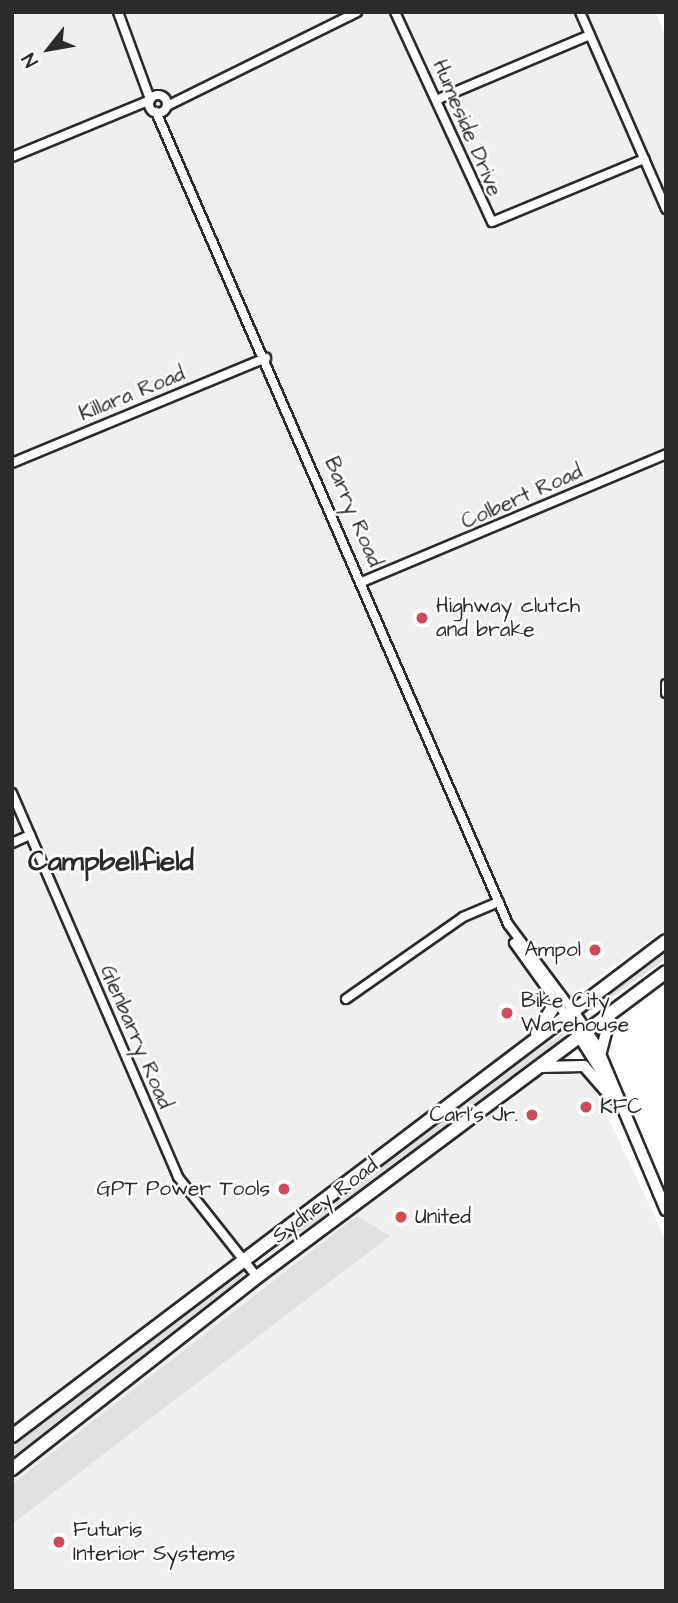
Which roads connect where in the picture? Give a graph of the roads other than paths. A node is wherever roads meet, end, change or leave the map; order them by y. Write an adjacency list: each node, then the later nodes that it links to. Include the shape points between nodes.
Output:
1 (118, 12): 8 (street)
2 (357, 12): 9 (street)
3 (395, 12): 6 (street, Humeside Drive)
4 (401, 12): 6 (street)
5 (580, 12): 7 (street)
6 (407, 33): 12 (street, Humeside Drive)
7 (590, 35): 12 (street); 18 (street)
8 (140, 63): 10 (street); 11 (street)
9 (188, 92): 10 (street); 13 (street)
10 (162, 96): 11 (street); 13 (street, Barry Road)
11 (150, 99): 14 (street, Barry Road); 15 (street)
12 (436, 100): 18 (street, Humeside Drive, via 492,222)
13 (166, 107): 14 (street); 16 (street, Barry Road)
14 (154, 112): 15 (street); 16 (street, Barry Road)
15 (117, 114): 17 (street)
16 (171, 137): 20 (street, Barry Road)
17 (12, 157)
18 (644, 159): 19 (street)
19 (666, 209)
20 (266, 358): 22 (street, Killara Road); 23 (street, Barry Road)
21 (666, 454): 23 (street, Colbert Road)
22 (12, 463)
23 (363, 586): 29 (street, Barry Road)
24 (666, 684): 25 (street)
25 (666, 693)
26 (12, 793): 27 (street, Glenbarry Road)
27 (30, 835): 28 (street); 44 (street, Glenbarry Road, via 177,1177)
28 (12, 843)
29 (499, 902): 30 (street, Barry Road); 33 (street, via 463,917)
30 (508, 924): 34 (street, Barry Road, via 522,960); 36 (street, Barry Road)
31 (666, 941): 36 (highway, Sydney Road)
32 (666, 972): 35 (highway, Sydney Road)
33 (346, 999)
34 (556, 1003): 36 (street, Barry Road); 38 (highway)
35 (611, 1012): 37 (highway, Sydney Road); 39 (main road)
36 (570, 1014): 37 (main road, Barry Road); 38 (highway, Sydney Road)
37 (583, 1033): 39 (main road, Barry Road); 40 (highway, Sydney Road); 41 (main road, Barry Road)
38 (526, 1048): 44 (highway, Sydney Road)
39 (601, 1055): 41 (main road, Barry Road)
40 (537, 1068): 42 (main road, via 584,1066); 45 (highway, Sydney Road)
41 (612, 1088): 42 (main road, Barry Road)
42 (621, 1109): 43 (main road, Barry Road)
43 (666, 1210)
44 (241, 1257): 45 (street, Glenbarry Road); 46 (highway, Sydney Road)
45 (257, 1276): 47 (highway, Sydney Road)
46 (12, 1436)
47 (12, 1469)

